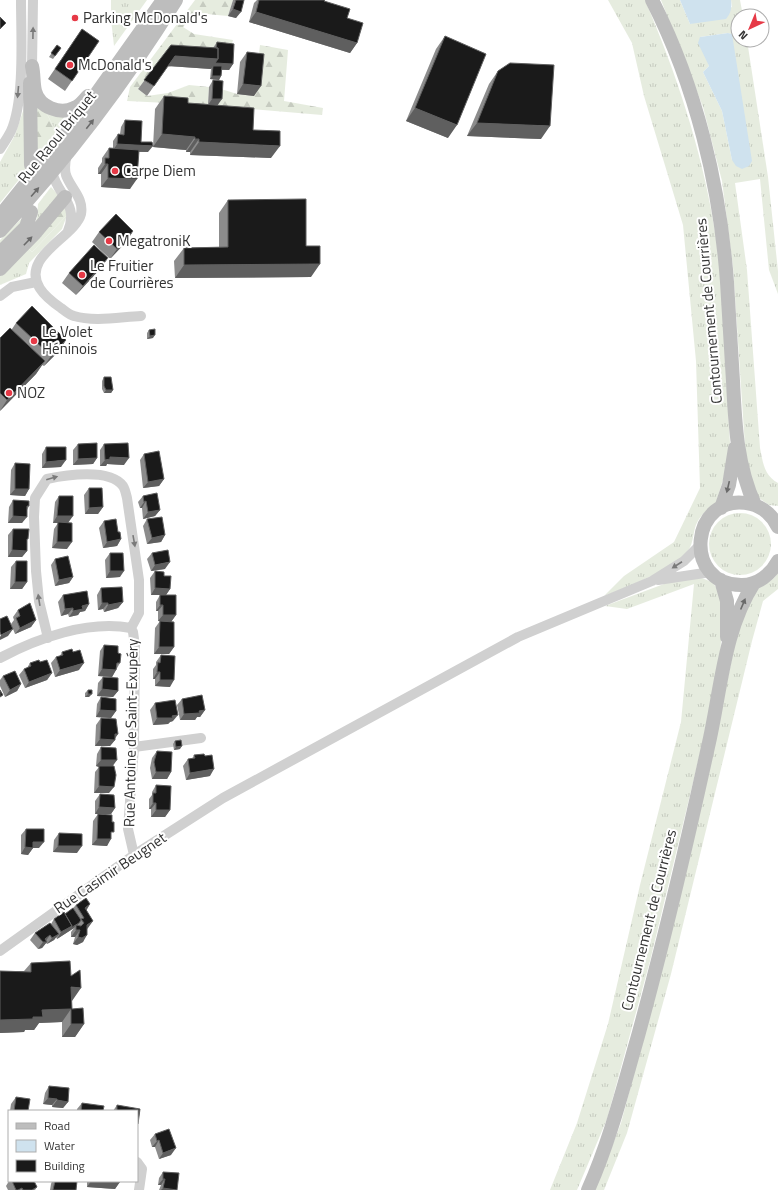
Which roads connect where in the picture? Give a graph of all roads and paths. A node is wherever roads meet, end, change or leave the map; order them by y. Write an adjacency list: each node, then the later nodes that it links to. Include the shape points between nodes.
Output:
1 (21, 0): 8 (street, one-way to 8, via 21,53 16,110 11,131)
2 (33, 0): 6 (street, one-way to 2)
3 (163, 0): 7 (main road, Rue Raoul Briquet)
4 (176, 0): 9 (main road, Rue Raoul Briquet, one-way to 4, via 103,108)
5 (652, 0): 21 (main road, Contournement de Courrières, via 673,46 695,109 712,177 727,280)
6 (32, 66): 7 (main road, via 37,95 44,104 56,110 75,108); 10 (main road, via 30,77)
7 (100, 87): 10 (main road, Rue Raoul Briquet)
8 (0, 149)
9 (67, 154): 10 (main road, Rue Raoul Briquet); 11 (street, via 64,167)
10 (42, 167): 11 (street); 12 (street, via 54,181); 14 (main road, Rue Raoul Briquet); 15 (main road, Rue Raoul Briquet, one-way to 10)
11 (66, 176): 12 (street)
12 (69, 192): 17 (main road, one-way to 12, via 35,233); 18 (street, via 72,214 68,231 39,261 35,272)
13 (31, 212): 16 (main road, via 26,227)
14 (0, 216)
15 (0, 231)
16 (0, 254)
17 (0, 269)
18 (36, 282): 19 (street, via 12,288); 20 (street, via 48,298 72,316)
19 (0, 296)
20 (141, 316)
21 (736, 438): 22 (main road, Contournement de Courrières, one-way to 22, via 729,485); 23 (main road, Contournement de Courrières, via 746,484)
22 (721, 508): 23 (main road, via 738,503); 25 (main road, via 703,527)
23 (766, 509): 24 (main road, Contournement de Courrières)
24 (778, 527)
25 (700, 545): 27 (main road, Contournement de Courrières, via 703,559); 28 (street, one-way to 28, via 684,561)
26 (778, 560): 29 (main road, via 770,573)
27 (716, 576): 28 (street); 29 (main road, via 737,585); 32 (main road, Contournement de Courrières, via 727,606)
28 (652, 581): 36 (street, Rue Casimir Beugnet, via 518,637 223,798)
29 (754, 583): 32 (main road, Contournement de Courrières, one-way to 29, via 743,603)
30 (131, 628): 31 (street, Rue Antoine de Saint-Exupéry, via 117,625 90,627); 31 (street, one-way to 30, via 39,601 36,571 35,498 47,479 63,476 102,475 113,478 123,486 139,580 139,613); 35 (street, Rue Antoine de Saint-Exupéry, via 135,646)
31 (48, 638): 33 (street, Rue Antoine de Saint-Exupéry)
32 (726, 653): 40 (main road, Contournement de Courrières, via 709,745 650,992 614,1122)
33 (0, 658)
34 (201, 738): 35 (street)
35 (134, 746): 36 (street, Rue Antoine de Saint-Exupéry, via 128,829)
36 (134, 855): 37 (street, Rue Casimir Beugnet)
37 (0, 951)
38 (138, 1164): 39 (street, via 142,1170)
39 (139, 1190)
40 (588, 1190)

